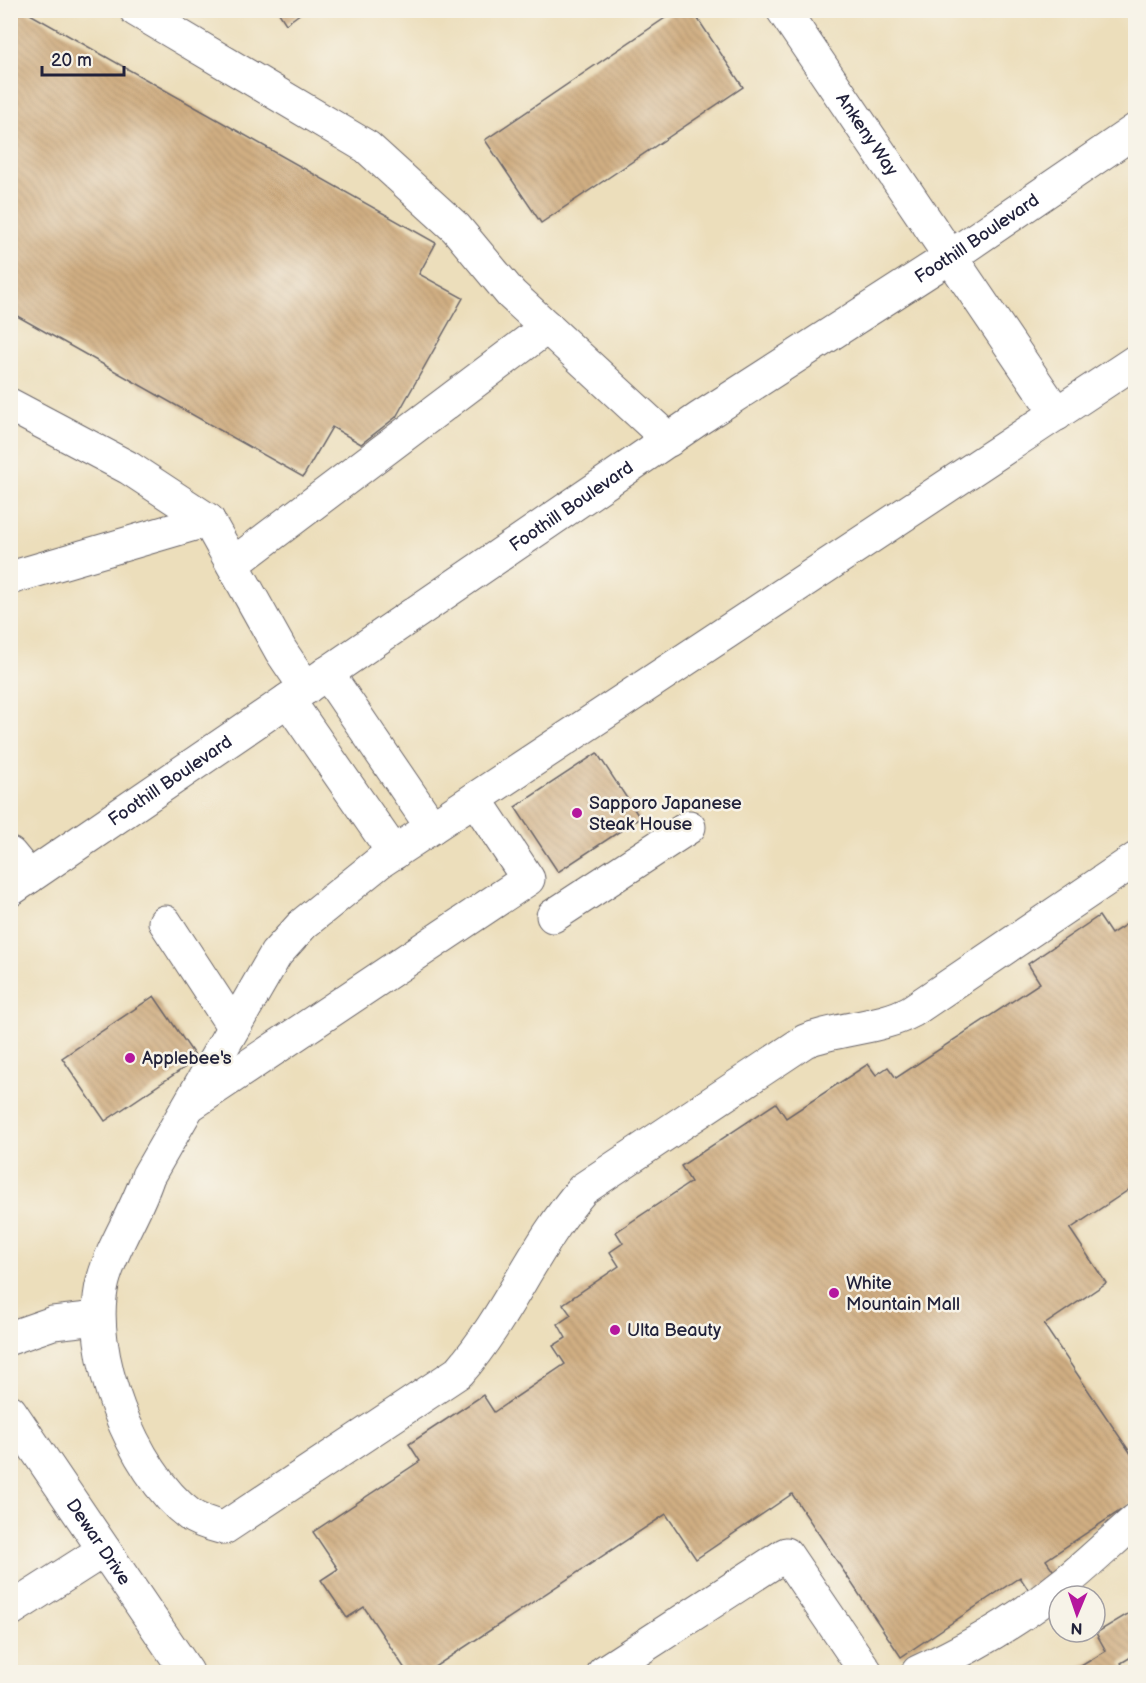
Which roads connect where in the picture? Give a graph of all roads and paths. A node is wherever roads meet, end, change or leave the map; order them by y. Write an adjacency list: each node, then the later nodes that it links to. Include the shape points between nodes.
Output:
1 (136, 10): 5 (street, via 367,147 456,228 511,294)
2 (783, 10): 4 (street, Ankeny Way)
3 (1136, 130): 4 (street, Foothill Boulevard)
4 (950, 257): 8 (street, Ankeny Way); 9 (street, Foothill Boulevard)
5 (547, 327): 9 (street); 11 (street)
6 (1136, 362): 8 (street)
7 (10, 405): 10 (street, via 129,468)
8 (1057, 414): 14 (street)
9 (669, 440): 13 (street, Foothill Boulevard)
10 (208, 520): 11 (street); 12 (street)
11 (233, 564): 13 (street, via 281,651)
12 (10, 578)
13 (307, 687): 15 (street); 17 (street); 19 (street, Foothill Boulevard)
14 (475, 799): 15 (street); 23 (street, via 528,879)
15 (432, 827): 17 (street)
16 (689, 827): 20 (street)
17 (394, 853): 22 (street, via 303,924 276,954)
18 (1136, 860): 24 (street, via 912,1011 882,1023 826,1032 805,1041 583,1189 557,1219 483,1345 459,1372 224,1528 192,1517 173,1501 138,1449 118,1406 102,1354)
19 (17, 873)
20 (553, 916)
21 (165, 922): 22 (street)
22 (233, 1026): 23 (street)
23 (188, 1106): 24 (street, via 148,1176 140,1201 116,1245 103,1282)
24 (98, 1318): 25 (street, via 53,1323)
25 (10, 1338)
26 (10, 1411): 28 (street, Dewar Drive)
27 (1136, 1520): 33 (street, via 1067,1581 1023,1613 959,1654)
28 (104, 1550): 29 (street); 30 (street, Dewar Drive)
29 (10, 1610)
30 (187, 1672)
31 (604, 1672): 32 (street, via 786,1554)
32 (866, 1672)
33 (918, 1672)

